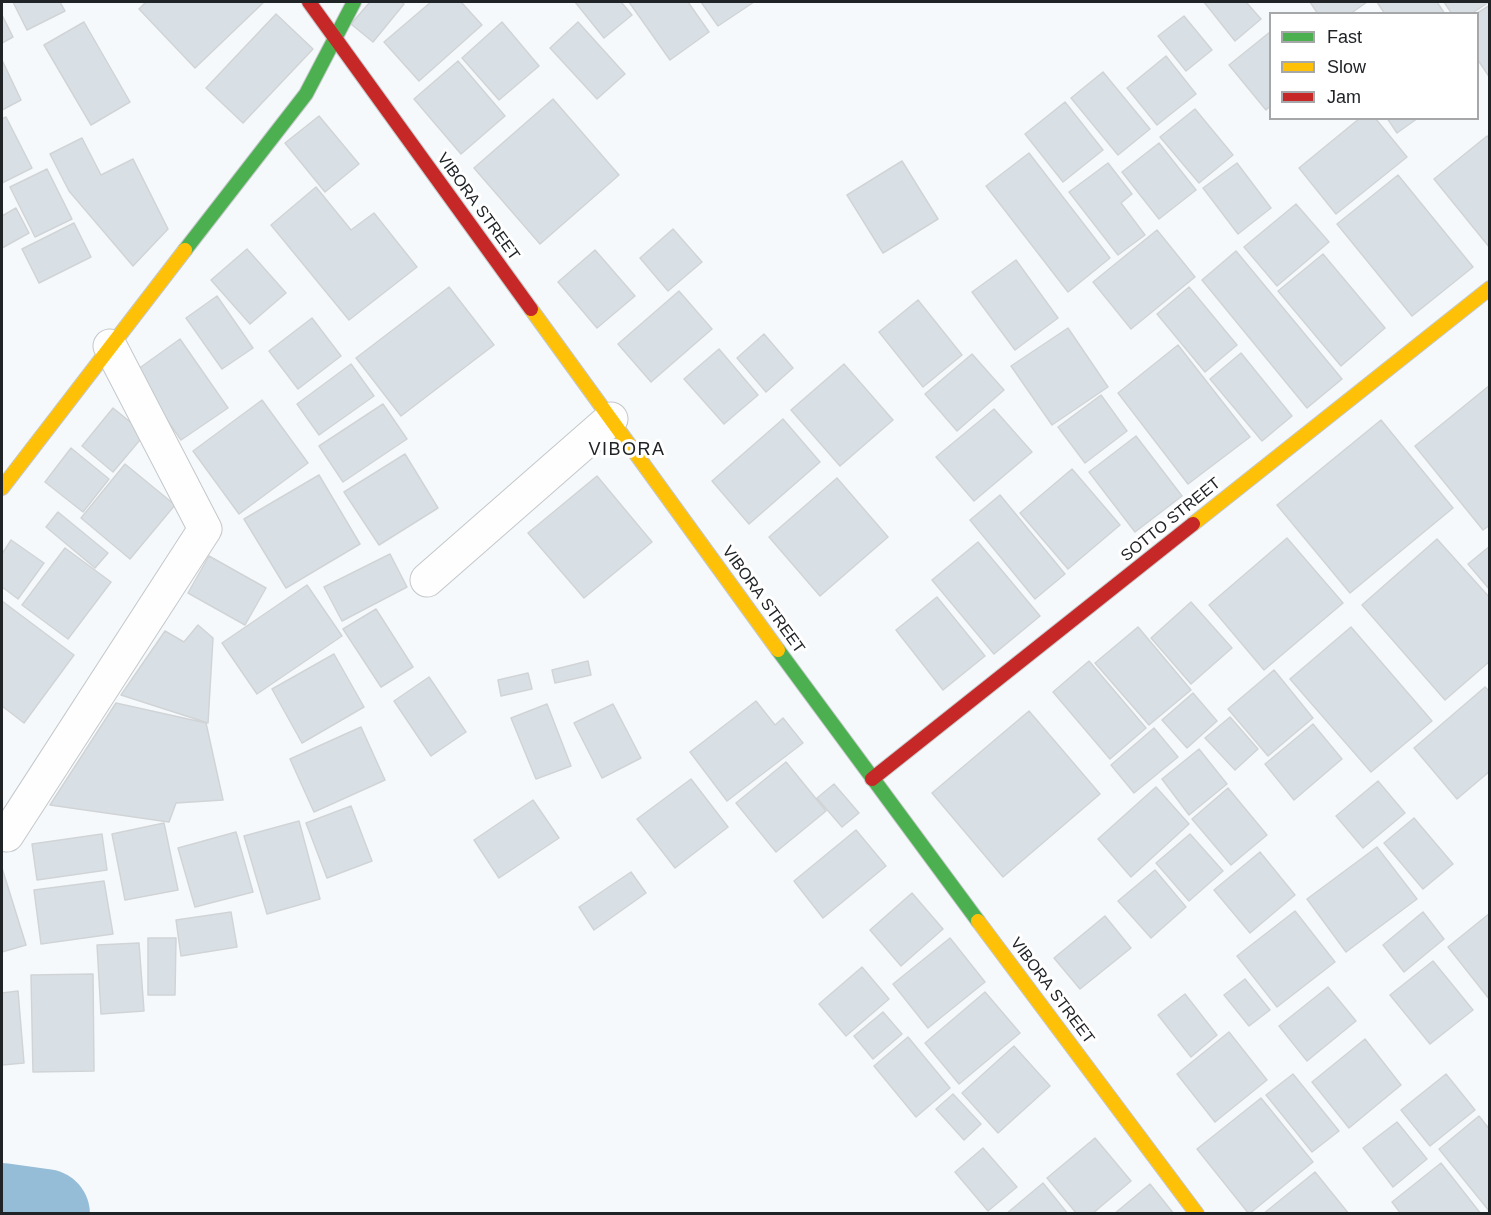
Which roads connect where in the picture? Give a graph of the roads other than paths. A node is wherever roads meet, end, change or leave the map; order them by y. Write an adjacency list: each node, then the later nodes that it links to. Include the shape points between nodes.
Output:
1 (309, 2): 3 (street, VIBORA STREET)
2 (354, 2): 3 (street)
3 (336, 38): 5 (street, via 306,94); 6 (street, VIBORA STREET)
4 (1490, 288): 9 (street, SOTTO STREET)
5 (110, 345): 7 (street); 10 (street, via 205,530)
6 (611, 419): 8 (street); 9 (street, VIBORA STREET)
7 (2, 488)
8 (427, 580)
9 (872, 779): 11 (street, VIBORA STREET)
10 (7, 835)
11 (1197, 1214)

